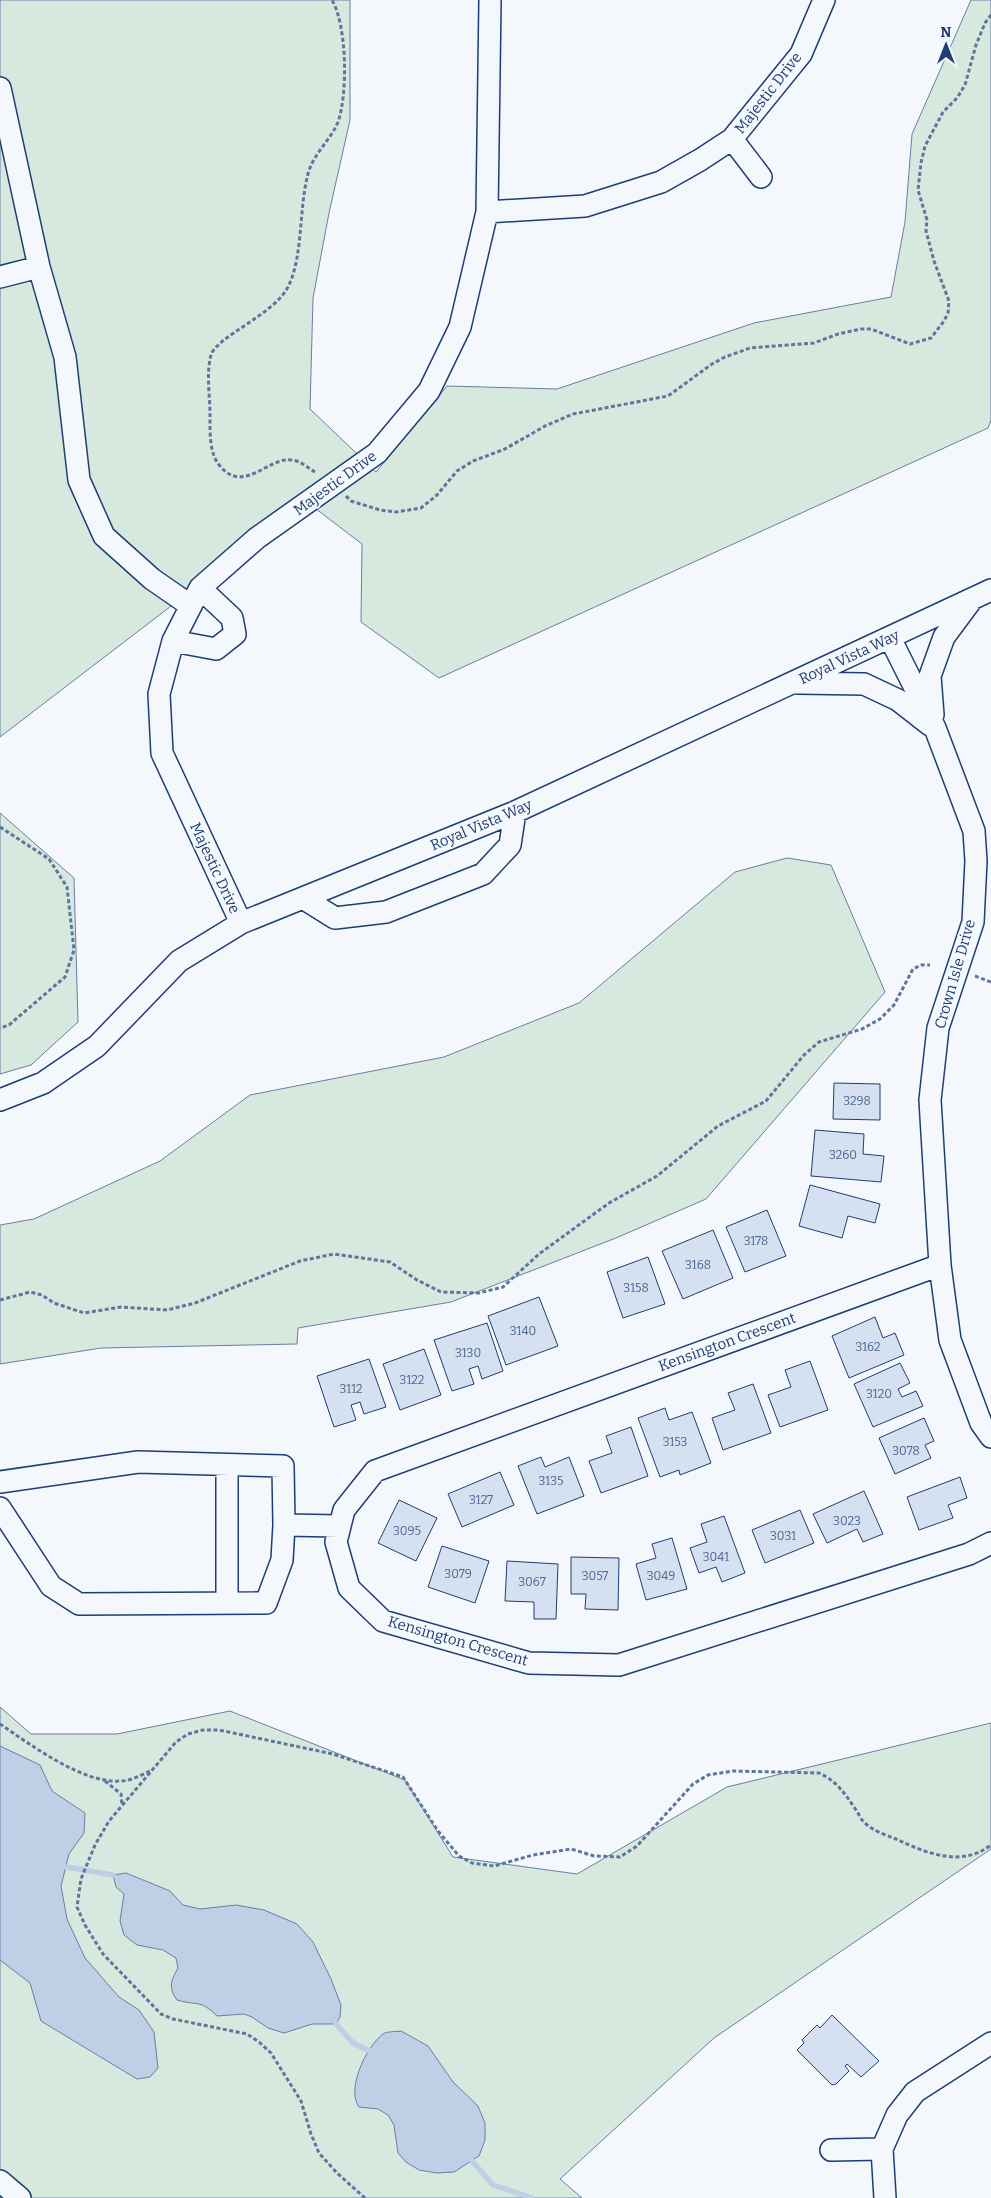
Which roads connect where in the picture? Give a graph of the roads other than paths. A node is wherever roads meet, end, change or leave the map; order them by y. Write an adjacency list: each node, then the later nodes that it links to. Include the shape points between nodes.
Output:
1 (490, 0): 6 (street, Majestic Drive)
2 (824, 0): 4 (street, Majestic Drive, via 800,54)
3 (0, 88): 7 (street)
4 (732, 139): 5 (street); 6 (street, Majestic Drive, via 661,182 585,206)
5 (761, 177)
6 (487, 212): 10 (street, Majestic Drive, via 460,328 428,391 377,453 257,538)
7 (39, 267): 8 (street); 10 (street, via 65,357 79,480 100,528 104,536 152,579)
8 (0, 277)
9 (991, 590): 11 (street, Royal Vista Way)
10 (196, 597): 13 (street, Majestic Drive); 13 (street, via 232,618 236,634 216,649)
11 (972, 599): 12 (street, Royal Vista Way); 15 (street, via 944,637 930,676)
12 (890, 638): 14 (street, Royal Vista Way); 15 (street, Crown Isle Drive)
13 (173, 641): 19 (street, Majestic Drive, via 159,694 162,753)
14 (793, 683): 15 (street, via 864,684 898,700); 16 (street, Royal Vista Way)
15 (934, 728): 17 (street, Crown Isle Drive)
16 (515, 812): 18 (street, Royal Vista Way); 18 (street, via 510,845 483,874 386,912 334,918)
17 (984, 861): 21 (street, Crown Isle Drive, via 973,922 938,1028 930,1100)
18 (303, 898): 19 (street, Royal Vista Way)
19 (241, 923): 20 (street, Royal Vista Way, via 179,960 97,1046 43,1083)
20 (0, 1100)
21 (940, 1265): 22 (street, Crown Isle Drive, via 950,1340 982,1423); 27 (street, Kensington Crescent, via 375,1471 344,1510)
22 (991, 1437)
23 (227, 1464): 24 (street, via 138,1462); 26 (street, via 283,1466); 29 (street)
24 (0, 1482)
25 (0, 1508): 29 (street, via 51,1586 79,1604)
26 (284, 1525): 27 (street); 29 (street, via 282,1560 266,1603)
27 (340, 1526): 28 (street, Kensington Crescent, via 336,1542 350,1588 383,1621 529,1664 619,1665 969,1554)
28 (991, 1542)
29 (227, 1603)
30 (991, 2043): 31 (street, via 915,2092 897,2116)
31 (882, 2149): 32 (street); 35 (street)
32 (831, 2150)
33 (0, 2181): 34 (street)
34 (20, 2198)
35 (885, 2198)

